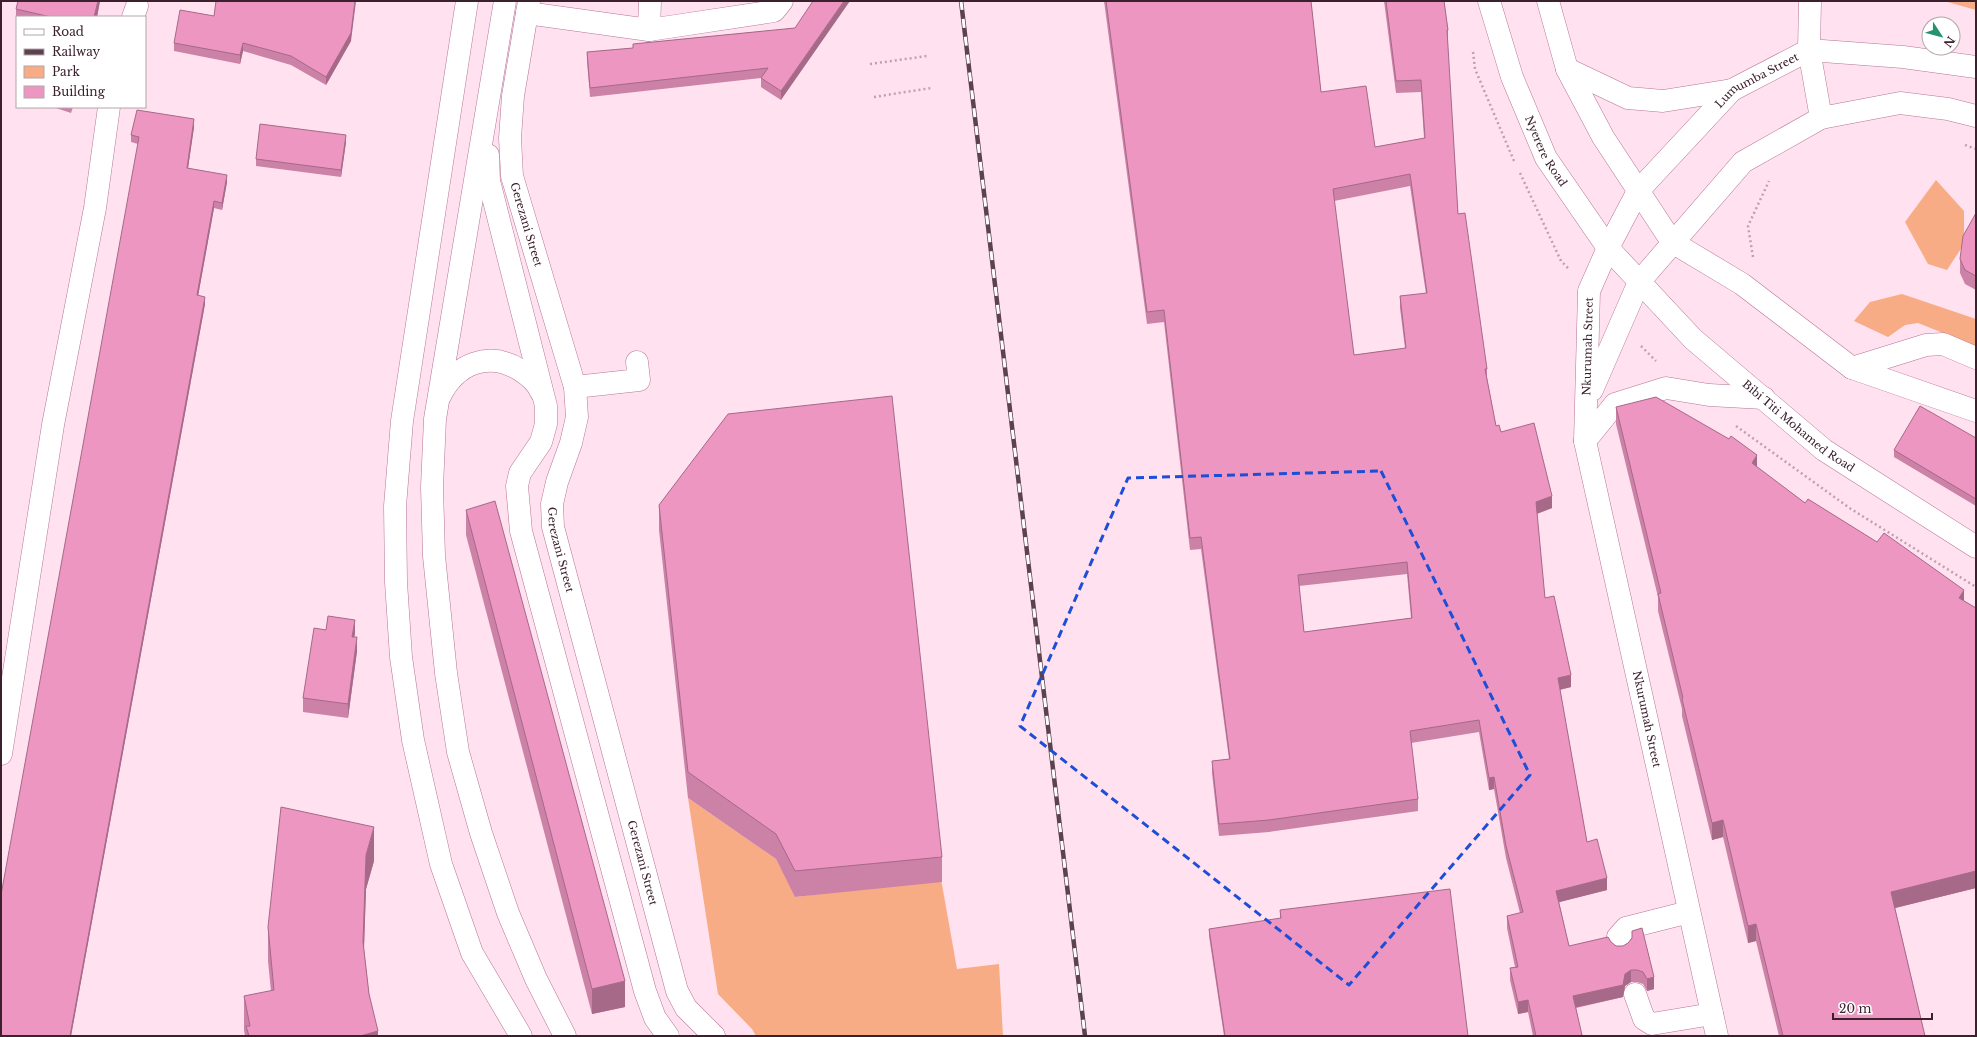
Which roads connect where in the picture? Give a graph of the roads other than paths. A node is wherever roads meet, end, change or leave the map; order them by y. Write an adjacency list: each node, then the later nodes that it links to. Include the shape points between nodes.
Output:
1 (467, 1): 38 (main road, via 402,421 395,506 396,582 401,657 413,740 441,864 472,953)
2 (505, 1): 15 (main road)
3 (650, 1): 9 (main road)
4 (782, 1): 9 (main road, via 774,12)
5 (1489, 1): 20 (main road, Nyerere Road, via 1512,77 1546,158)
6 (1548, 1): 12 (main road)
7 (1810, 1): 10 (main road)
8 (528, 7): 9 (main road); 25 (main road, Gerezani Street, via 510,138 512,176)
9 (649, 30)
10 (1809, 50): 11 (main road, Lumumba Street, via 1903,56); 13 (main road, Lumumba Street); 17 (main road)
11 (1976, 67)
12 (1568, 69): 13 (main road, via 1628,98 1664,101); 18 (main road, via 1603,137)
13 (1732, 90): 18 (main road, Lumumba Street)
14 (109, 108): 33 (main road, via 95,208 53,425)
15 (486, 116): 27 (main road); 29 (main road, via 489,181)
16 (1976, 116): 17 (main road, via 1948,109 1900,103)
17 (1821, 118): 19 (main road, via 1744,162)
18 (1638, 191): 19 (main road); 20 (main road, Lumumba Street)
19 (1672, 242): 21 (main road); 24 (main road, via 1742,284)
20 (1608, 248): 21 (main road, Nyerere Road); 28 (main road, Nkurumah Street, via 1589,291)
21 (1639, 282): 26 (main road, Bibi Titi Mohamed Road, via 1693,339); 28 (main road, Nkurumah Street)
22 (1976, 358): 24 (main road, via 1943,344 1926,345)
23 (637, 362): 25 (main road, via 639,380)
24 (1852, 368): 30 (main road)
25 (575, 388): 41 (main road, Gerezani Street, via 577,417 552,504 553,528 677,991 686,1008)
26 (1764, 398): 31 (main road, via 1709,395 1666,388 1616,404); 32 (main road, Bibi Titi Mohamed Road, via 1824,450)
27 (437, 400): 29 (main road, via 446,384 459,371 475,363 494,360 512,365 528,374 539,388); 39 (main road, via 432,487 434,556 446,673 458,752 481,833 508,913 536,979)
28 (1587, 402): 31 (main road, Nkurumah Street)
29 (546, 406): 40 (main road, via 546,424 541,442 520,473 517,486 520,531 645,991 655,1018)
30 (1976, 411)
31 (1585, 441): 34 (main road, Nkurumah Street)
32 (1976, 547)
33 (1, 754)
34 (1690, 912): 35 (main road, via 1626,928 1618,937); 37 (main road, Nkurumah Street)
35 (1620, 946)
36 (1635, 994): 37 (main road, via 1644,1019 1652,1024)
37 (1712, 1014): 42 (main road, Nkurumah Street)
38 (521, 1036)
39 (565, 1036)
40 (668, 1036)
41 (714, 1036)
42 (1717, 1036)

